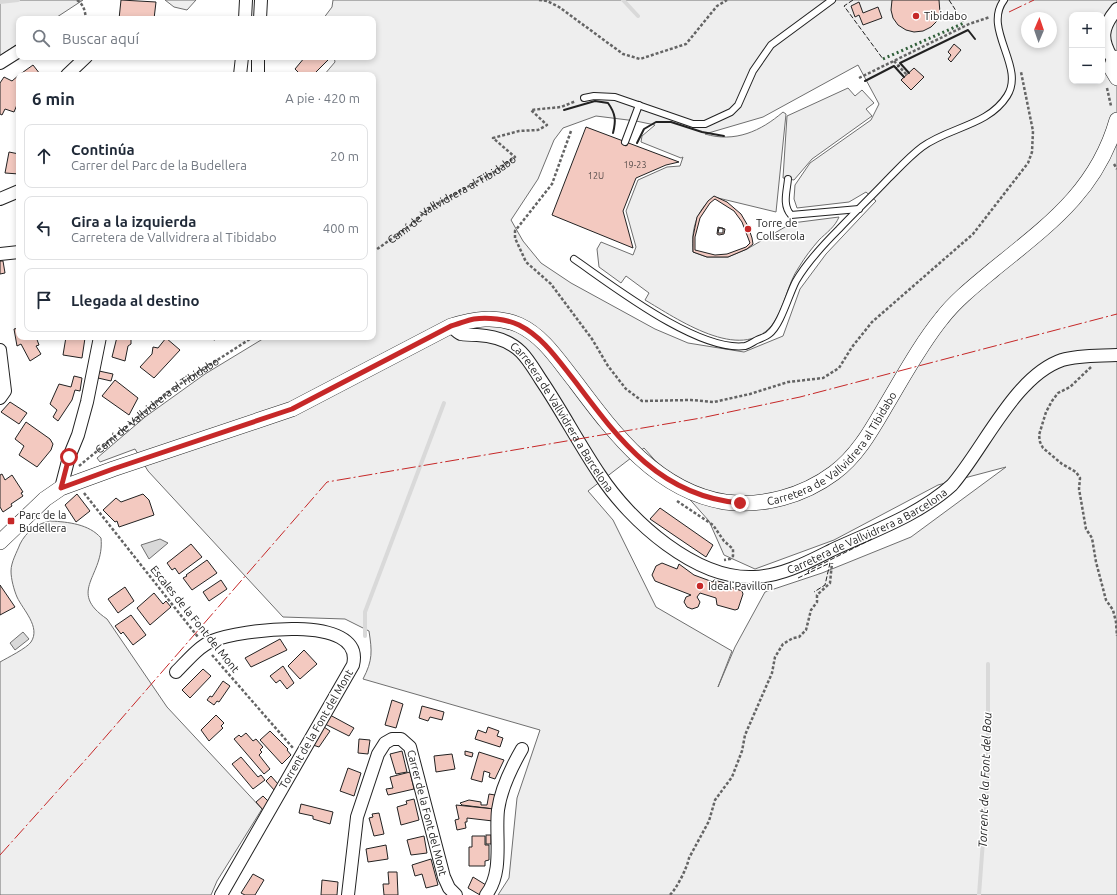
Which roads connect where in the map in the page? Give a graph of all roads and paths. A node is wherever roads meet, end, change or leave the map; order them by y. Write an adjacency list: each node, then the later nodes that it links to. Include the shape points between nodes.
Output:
1 (77, 0): 10 (path, via 82,3)
2 (246, 0): 11 (street)
3 (261, 0): 12 (street)
4 (540, 0): 5 (path, via 559,7 623,54 640,59 686,44 717,6)
5 (727, 0)
6 (832, 0): 28 (lane, via 771,45 753,71 738,105 731,112 705,124 693,124)
7 (1004, 0): 9 (lane)
8 (1117, 9): 14 (street, via 1108,22 1104,37 1108,52)
9 (998, 14): 18 (path, via 969,24); 20 (lane, via 1001,37)
10 (86, 16)
11 (245, 16)
12 (260, 16)
13 (16, 53): 19 (street)
14 (1115, 59): 26 (street, via 1112,72)
15 (83, 60): 21 (street)
16 (242, 60): 22 (street)
17 (258, 60): 23 (street)
18 (894, 61): 24 (path); 25 (path)
19 (0, 63)
20 (1010, 68): 30 (path, via 1019,65 1023,76 1033,131 1031,158 973,234 872,322 839,368 823,378 788,382 714,402 644,401 636,398 608,366 592,339 551,284 526,262 515,238 516,231 552,184); 35 (lane, via 1010,91 997,108 984,118 921,147)
21 (70, 72)
22 (240, 72)
23 (258, 72)
24 (907, 75)
25 (860, 78)
26 (1117, 78)
27 (584, 98): 28 (lane, via 615,97); 36 (path, Camí de Vallvidrera al Tibidabo, via 561,107 531,110 547,125 538,130 519,131 493,138 515,157 496,171 428,209 411,225)
28 (639, 105): 31 (lane)
29 (1117, 120): 40 (street, Carretera de Vallvidrera al Tibidabo, via 1101,160 1077,197 1055,219 962,296 943,316 853,456 823,480 787,496 764,502 740,503 707,498 683,488 656,472 623,443 554,355 535,335 517,324 497,319 474,319)
30 (570, 131)
31 (625, 142)
32 (788, 179): 35 (lane, via 785,200 786,209 791,215)
33 (16, 192): 34 (street)
34 (0, 199)
35 (859, 209): 39 (lane, via 810,261 796,281 785,308 770,334 746,346 721,344 683,330)
36 (376, 250)
37 (16, 252): 38 (street)
38 (0, 254)
39 (574, 259)
40 (451, 326): 47 (street, Carretera de Vallvidrera al Tibidabo, via 292,409 113,469); 52 (street, Carretera de Vallvidrera a Barcelona, via 461,334 504,340 520,352 552,396 601,476 630,514 660,540)
41 (99, 340): 47 (street, via 87,402)
42 (248, 340): 47 (path, Camí de Vallvidrera al Tibidabo, via 180,383)
43 (0, 350): 46 (street, via 4,391)
44 (1117, 355): 45 (street, Carretera de Vallvidrera a Barcelona)
45 (1097, 356): 52 (street, Carretera de Vallvidrera a Barcelona, via 1064,360 1038,373 1019,393 952,485 912,513 783,571 741,577); 53 (path, via 1098,361 1080,379 1058,393 1052,401 1039,435 1043,448 1076,472 1080,478 1079,489 1086,529 1092,538 1099,574 1106,600 1114,616)
46 (0, 398)
47 (63, 483): 50 (street, Carretera de Vallvidrera al Tibidabo)
48 (81, 489): 54 (path, Escales de la Font del Mont)
49 (674, 499): 52 (path, via 714,525 724,541 733,549 734,554 730,559 712,560)
50 (0, 542)
51 (831, 559): 62 (path, via 830,583 817,595 806,630 799,637 783,644 775,657 772,673 745,735 732,777 715,800 709,821 675,890)
52 (708, 567)
53 (1117, 636)
54 (204, 645): 55 (street, Torrent de la Font del Mont); 57 (path, Escales de la Font del Mont); 57 (street, Torrent de la Font del Mont, via 228,636 288,630 329,633 349,643 354,654 353,665)
55 (176, 672)
56 (522, 749): 61 (street, via 510,770 502,792 498,811 496,870)
57 (300, 756): 58 (street, Torrent de la Font del Mont)
58 (221, 895)
59 (348, 895): 60 (street, Carrer de la Font del Mont, via 354,834 361,802 378,754 385,743 397,738 405,741 410,747 444,877)
60 (456, 895)
61 (486, 895)
62 (670, 895)

